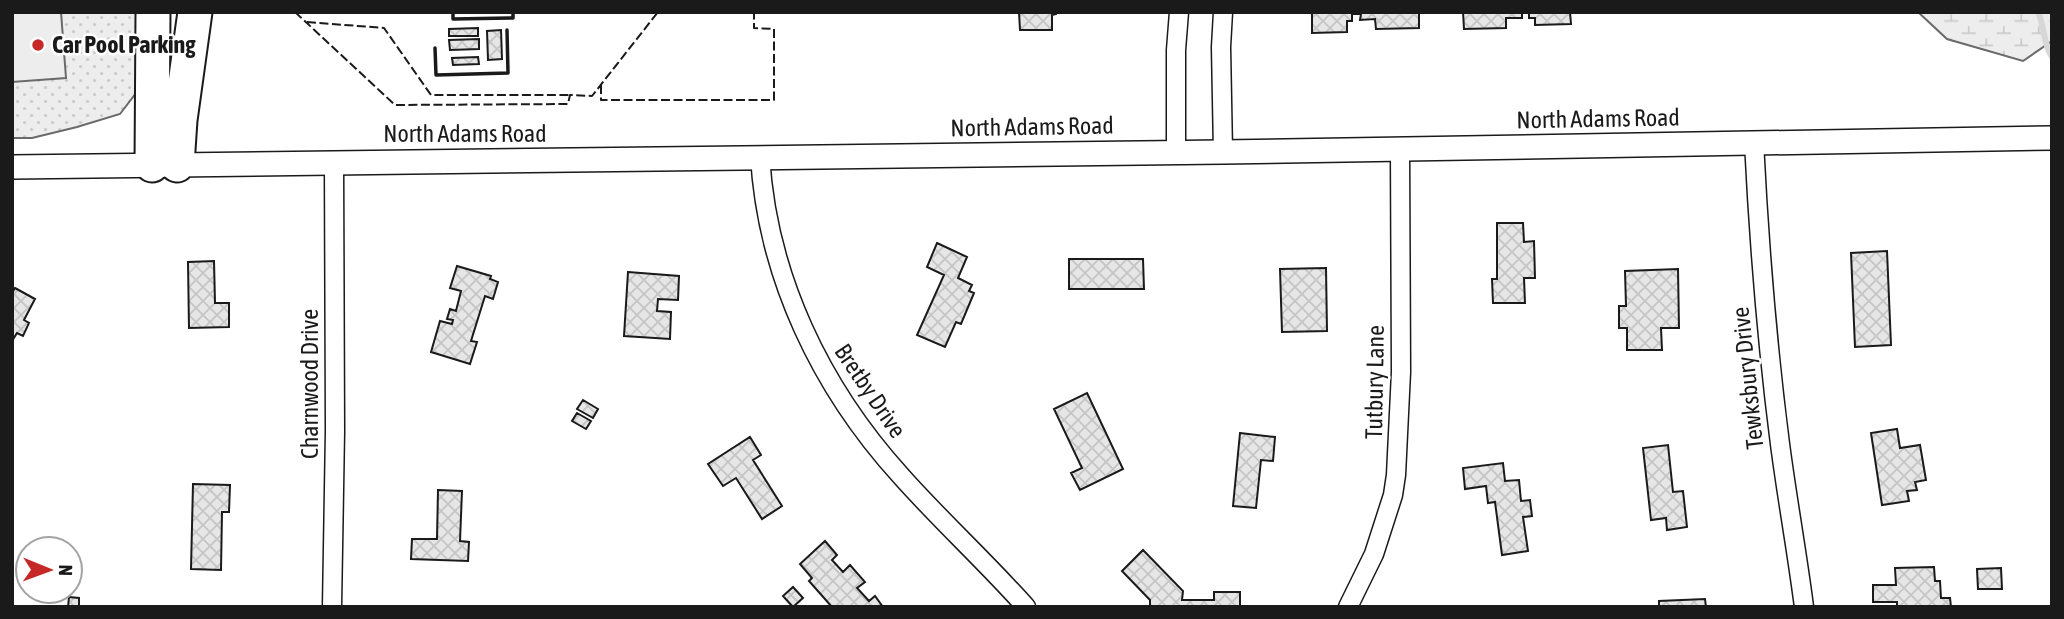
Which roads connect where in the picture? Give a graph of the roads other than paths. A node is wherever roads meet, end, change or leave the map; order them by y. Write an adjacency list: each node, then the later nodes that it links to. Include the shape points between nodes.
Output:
1 (153, 12): 12 (highway)
2 (195, 12): 12 (highway, via 180,120)
3 (1179, 12): 8 (street)
4 (1223, 12): 9 (street)
5 (2052, 138): 6 (street, North Adams Road)
6 (1754, 142): 7 (street, North Adams Road); 17 (street, Tewksbury Drive, via 1769,348)
7 (1400, 149): 9 (street, North Adams Road); 16 (street, Tutbury Lane, via 1401,372 1396,475 1374,554)
8 (1177, 152): 9 (street, North Adams Road); 10 (street, North Adams Road)
9 (1223, 152)
10 (760, 156): 11 (street, North Adams Road); 15 (street, Bretby Drive, via 766,216 781,271 820,362 850,412 901,476)
11 (334, 161): 12 (street, North Adams Road); 14 (street, Charnwood Drive)
12 (164, 165): 13 (street, North Adams Road)
13 (12, 167)
14 (332, 607)
15 (1026, 607)
16 (1348, 607)
17 (1804, 607)

